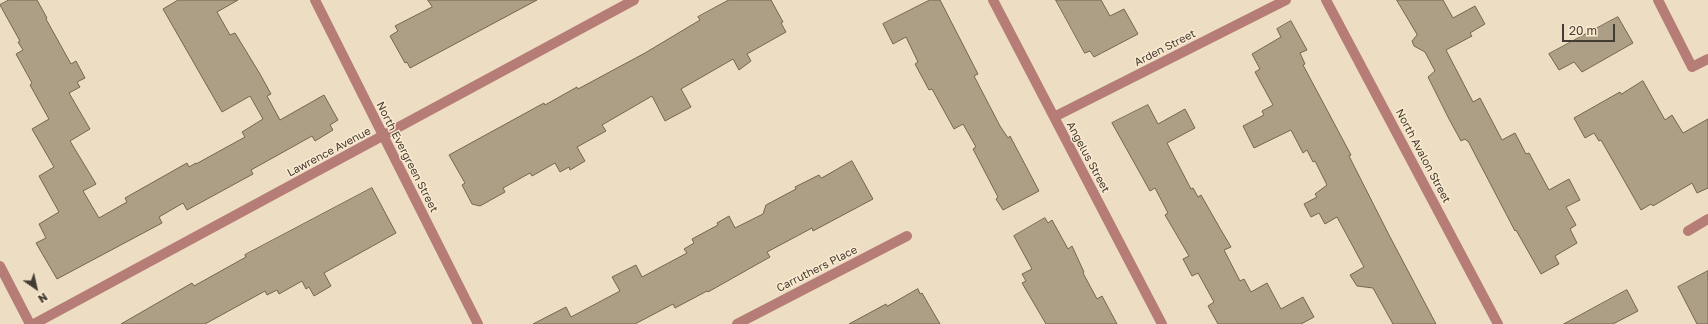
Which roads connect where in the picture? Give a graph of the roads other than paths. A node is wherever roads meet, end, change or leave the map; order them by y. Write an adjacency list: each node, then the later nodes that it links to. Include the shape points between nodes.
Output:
1 (315, 0): 9 (street, North Evergreen Street)
2 (634, 0): 9 (street, Lawrence Avenue)
3 (993, 0): 8 (street, Angelus Street)
4 (1286, 0): 8 (street, Arden Street)
5 (1326, 0): 19 (street, North Avalon Street)
6 (1658, 0): 7 (street, via 1692,67)
7 (1708, 59)
8 (1054, 117): 18 (street, Angelus Street)
9 (382, 136): 15 (street, Lawrence Avenue); 16 (street, North Evergreen Street)
10 (1708, 220): 11 (street)
11 (1688, 231)
12 (907, 236): 17 (street, Carruthers Place)
13 (0, 266): 14 (street)
14 (30, 324)
15 (34, 324)
16 (478, 324)
17 (737, 324)
18 (1162, 324)
19 (1498, 324)

